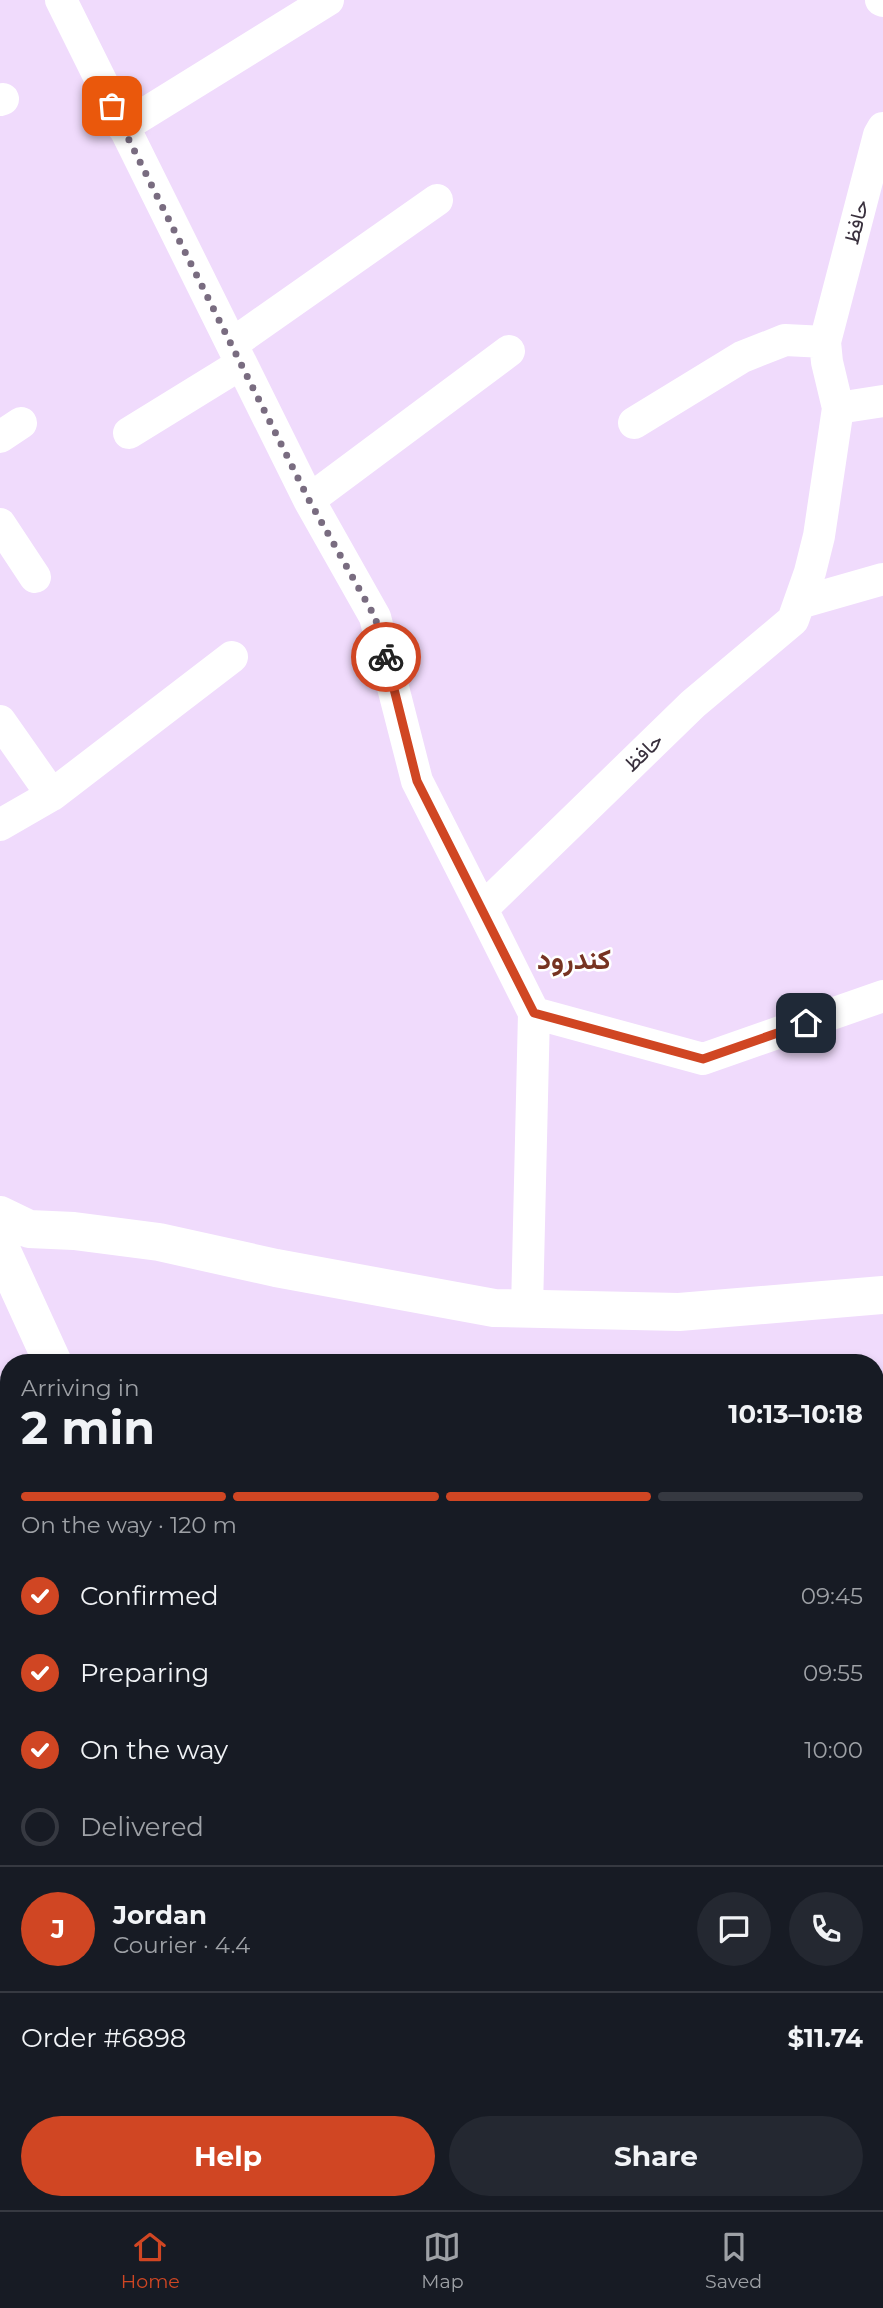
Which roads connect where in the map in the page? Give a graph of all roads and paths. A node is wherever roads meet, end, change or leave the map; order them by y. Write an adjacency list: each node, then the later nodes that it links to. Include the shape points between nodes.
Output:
1 (61, 0): 3 (street)
2 (328, 0): 3 (street)
3 (123, 127): 8 (street)
4 (883, 128): 6 (street, حافظ)
5 (437, 200): 8 (street)
6 (825, 342): 10 (street, حافظ); 11 (street, via 785,340 742,357)
7 (509, 351): 13 (street)
8 (236, 354): 12 (street); 13 (street)
9 (883, 401): 10 (street)
10 (838, 408): 17 (street, حافظ, via 819,536)
11 (634, 422)
12 (129, 433)
13 (309, 500): 22 (street, via 375,617 417,781)
14 (0, 524): 15 (street)
15 (35, 577)
16 (883, 579): 17 (street)
17 (799, 603): 22 (street, حافظ, via 793,620 694,704)
18 (233, 657): 20 (street)
19 (0, 721): 20 (street)
20 (52, 795): 21 (street)
21 (0, 825)
22 (482, 909): 24 (street)
23 (883, 996): 24 (street, via 703,1059)
24 (534, 1013): 28 (street)
25 (0, 1215): 28 (street, via 29,1229 159,1242 494,1308)
26 (2, 1251): 29 (street)
27 (883, 1295): 28 (street, via 679,1312)
28 (527, 1309)
29 (48, 1354)

